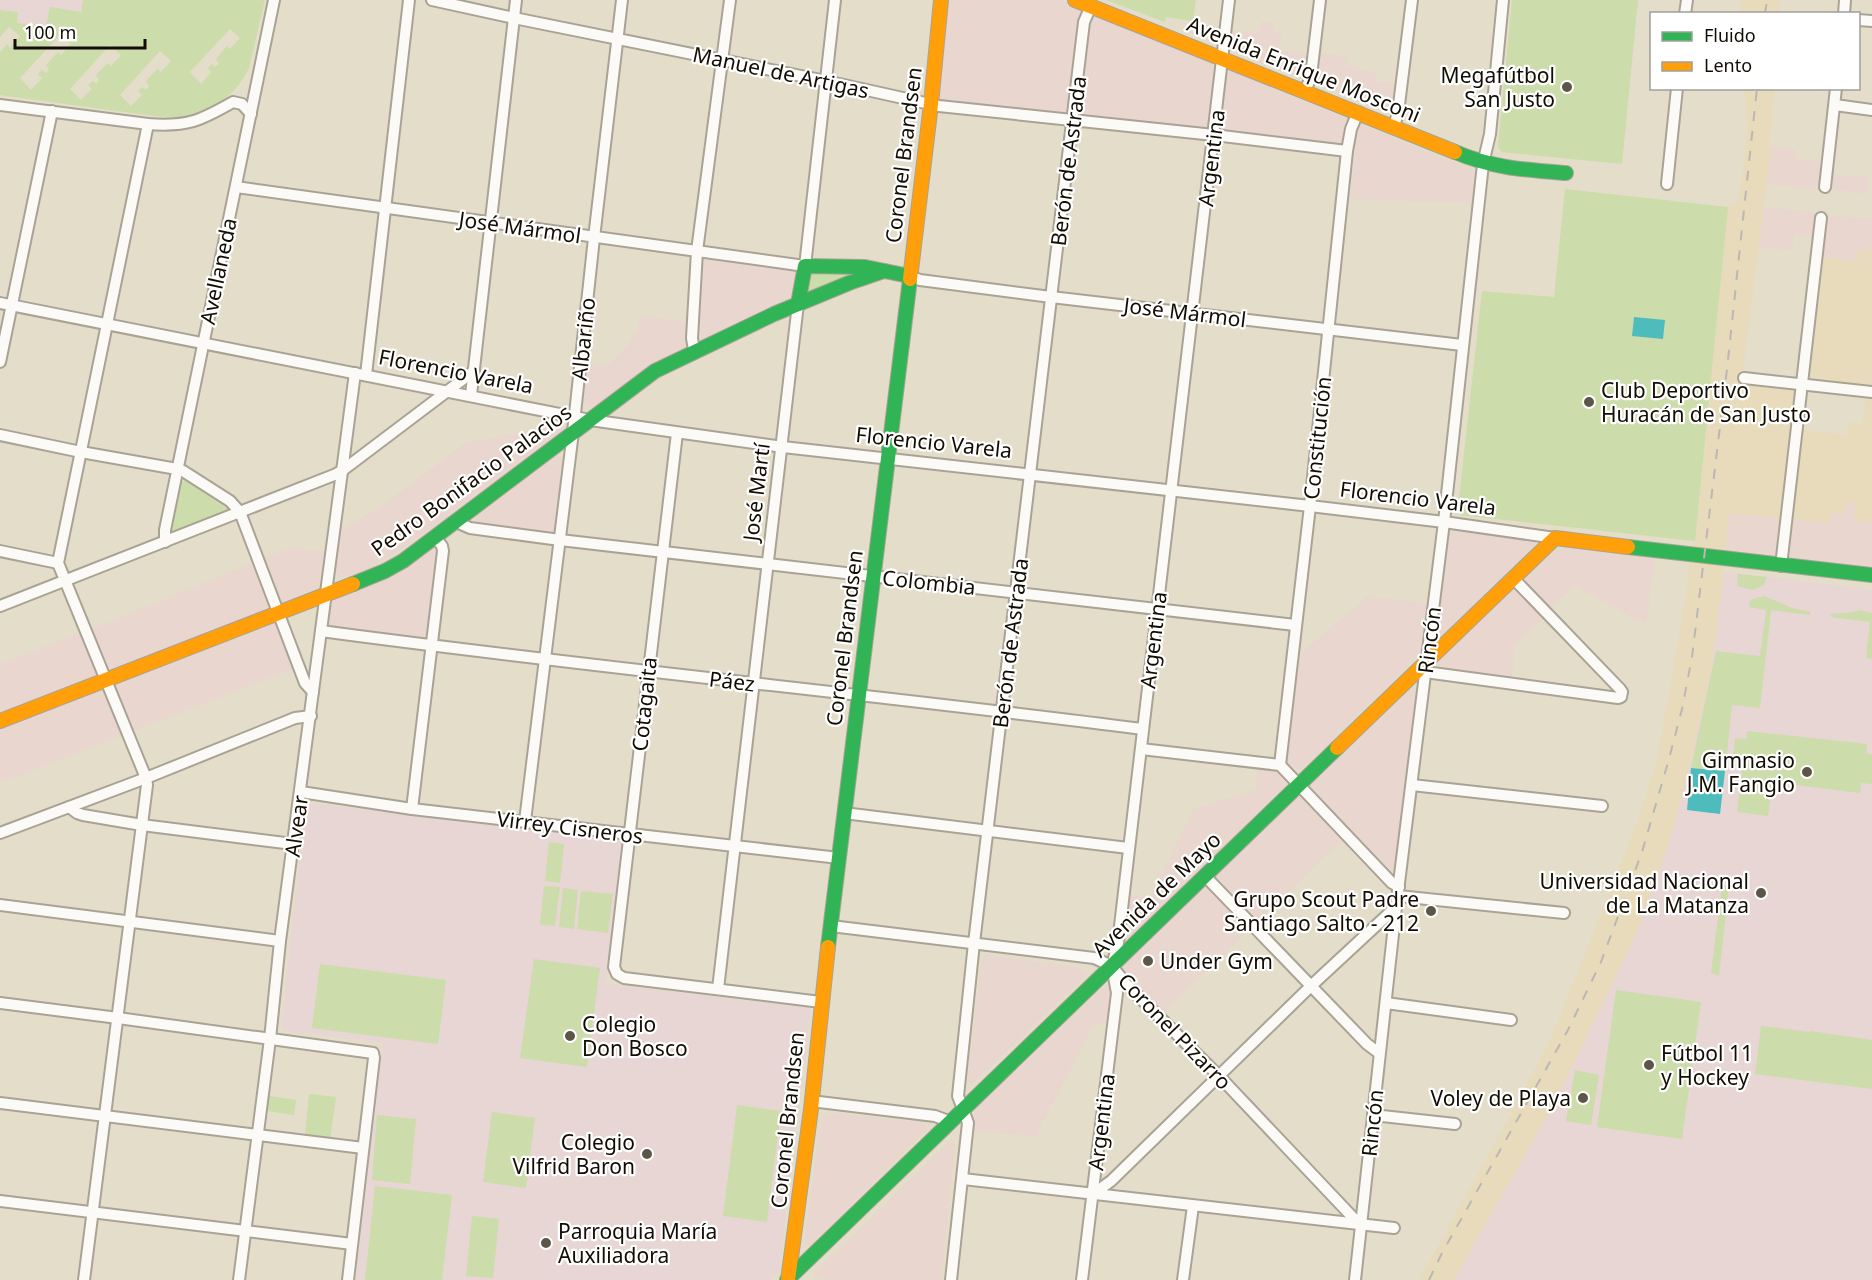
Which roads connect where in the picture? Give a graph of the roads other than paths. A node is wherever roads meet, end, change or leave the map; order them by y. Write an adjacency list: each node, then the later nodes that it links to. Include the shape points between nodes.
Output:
1 (274, 0): 29 (street, Avellaneda)
2 (409, 0): 40 (street, Alvear)
3 (432, 0): 15 (street, Manuel de Artigas)
4 (516, 0): 15 (street)
5 (622, 0): 16 (street, Albariño)
6 (730, 0): 18 (street)
7 (835, 0): 19 (street, José Martí)
8 (941, 0): 23 (street, Coronel Brandsen)
9 (1075, 0): 14 (street, Avenida Enrique Mosconi)
10 (1229, 0): 17 (street, Argentina)
11 (1320, 0): 22 (street, via 1312,70)
12 (1412, 0): 32 (street)
13 (1503, 0): 35 (street, Rincón, via 1490,134)
14 (1090, 6): 17 (street, Avenida Enrique Mosconi); 30 (street, Berón de Astrada, via 1084,22)
15 (514, 18): 16 (street, Manuel de Artigas); 42 (street)
16 (618, 39): 18 (street, Manuel de Artigas); 43 (street, Albariño)
17 (1222, 58): 22 (street, Avenida Enrique Mosconi); 33 (street, Argentina)
18 (723, 60): 19 (street, Manuel de Artigas); 44 (street)
19 (826, 81): 23 (street, Manuel de Artigas); 45 (street, José Martí)
20 (1677, 90): 37 (street)
21 (1836, 90): 25 (street)
22 (1305, 92): 28 (street, Avenida Enrique Mosconi)
23 (931, 104): 30 (street, Manuel de Artigas); 47 (street, Coronel Brandsen)
24 (0, 105): 27 (street)
25 (1835, 105): 26 (street); 39 (street)
26 (1872, 110)
27 (52, 111): 31 (street); 49 (street)
28 (1358, 112): 32 (street, Avenida Enrique Mosconi); 34 (street, Constitución)
29 (251, 114): 31 (street, via 234,102 193,122 172,126); 38 (street, Avellaneda)
30 (1073, 121): 33 (street, Manuel de Artigas); 48 (street, Berón de Astrada)
31 (148, 124): 52 (street)
32 (1394, 126): 35 (street, Avenida Enrique Mosconi)
33 (1214, 135): 34 (street, Manuel de Artigas); 51 (street, Argentina)
34 (1347, 151): 53 (street, Constitución)
35 (1483, 164): 36 (street, Avenida Enrique Mosconi); 55 (street, Rincón)
36 (1566, 173)
37 (1667, 183)
38 (236, 187): 40 (street, José Mármol); 54 (street, Avellaneda)
39 (1824, 187)
40 (385, 207): 42 (street, José Mármol); 59 (street, Alvear)
41 (1821, 218): 61 (street)
42 (492, 224): 43 (street, José Mármol); 58 (street)
43 (594, 238): 44 (street, José Mármol); 65 (street, Albariño)
44 (697, 251): 45 (street, José Mármol); 56 (street)
45 (805, 266): 46 (street, Pedro Bonifacio Palacios); 50 (street, José Martí)
46 (884, 271): 47 (street, Pedro Bonifacio Palacios); 50 (street, Pedro Bonifacio Palacios)
47 (909, 276): 48 (street, José Mármol); 72 (street, Coronel Brandsen)
48 (1051, 297): 51 (street, José Mármol); 75 (street, Berón de Astrada)
49 (5, 304): 52 (street, Florencio Varela); 57 (street)
50 (798, 304): 56 (street, Pedro Bonifacio Palacios); 70 (street, José Martí)
51 (1192, 313): 53 (street, José Mármol); 76 (street, Argentina)
52 (107, 323): 54 (street, Florencio Varela); 71 (street)
53 (1329, 329): 55 (street, José Mármol); 77 (street, Constitución)
54 (203, 343): 59 (street, Florencio Varela); 73 (street, Avellaneda)
55 (1462, 345): 80 (street, Rincón)
56 (694, 350): 66 (street, Pedro Bonifacio Palacios, via 645,377)
57 (0, 362)
58 (474, 371): 62 (street); 64 (street)
59 (361, 374): 62 (street, Florencio Varela); 74 (street, Alvear)
60 (1744, 378): 61 (street)
61 (1802, 384): 63 (street); 89 (street)
62 (448, 391): 64 (street, Florencio Varela); 74 (street)
63 (1872, 392)
64 (471, 395): 65 (street, Florencio Varela)
65 (574, 417): 66 (street, Florencio Varela); 67 (street, Albariño)
66 (590, 420): 67 (street, Pedro Bonifacio Palacios); 68 (street, Florencio Varela)
67 (573, 432): 79 (street, Pedro Bonifacio Palacios); 83 (street, Albariño)
68 (676, 433): 70 (street, Florencio Varela); 86 (street, Cotagaita)
69 (0, 435): 71 (street)
70 (783, 447): 72 (street, Florencio Varela); 88 (street, José Martí)
71 (81, 452): 73 (street); 87 (street)
72 (887, 458): 75 (street, Florencio Varela); 91 (street, Coronel Brandsen)
73 (177, 469): 78 (street, via 230,501); 84 (street, Avellaneda)
74 (343, 470): 78 (street); 95 (street, Alvear)
75 (1030, 473): 76 (street, Florencio Varela); 94 (street, Berón de Astrada)
76 (1170, 490): 77 (street, Florencio Varela); 97 (street, Argentina)
77 (1310, 506): 80 (street, Florencio Varela); 99 (street, Constitución)
78 (240, 512): 84 (street); 98 (street)
79 (459, 519): 81 (street, Pedro Bonifacio Palacios); 83 (street, Colombia, via 470,528)
80 (1444, 522): 82 (street, Florencio Varela); 103 (street, Rincón)
81 (435, 537): 95 (street, Pedro Bonifacio Palacios, via 385,571); 101 (street, via 443,551)
82 (1555, 538): 89 (street, Florencio Varela); 92 (street, Avenida de Mayo)
83 (560, 540): 86 (street, Colombia); 102 (street, Albariño)
84 (165, 542): 93 (street)
85 (0, 551): 87 (street)
86 (663, 551): 88 (street, Colombia); 104 (street, Cotagaita)
87 (58, 563): 93 (street)
88 (769, 565): 91 (street, Colombia); 106 (street, José Martí)
89 (1781, 566): 90 (street, Florencio Varela)
90 (1872, 575)
91 (873, 576): 94 (street, Colombia); 108 (street, Coronel Brandsen)
92 (1513, 578): 103 (street, Avenida de Mayo); 103 (street, via 1620,689 1621,697)
93 (66, 580): 96 (street); 105 (street)
94 (1017, 592): 97 (street, Colombia); 109 (street, Berón de Astrada)
95 (326, 594): 98 (street, Pedro Bonifacio Palacios); 100 (street, Alvear)
96 (0, 606)
97 (1157, 609): 99 (street, Colombia); 112 (street, Argentina)
98 (279, 612): 105 (street, Pedro Bonifacio Palacios); 107 (street)
99 (1295, 625): 114 (street, Constitución)
100 (321, 631): 101 (street, Páez); 107 (street, Alvear)
101 (432, 646): 102 (street, Páez); 121 (street)
102 (544, 658): 104 (street, Páez); 123 (street, Albariño)
103 (1426, 667): 116 (street, Avenida de Mayo); 117 (street, Rincón)
104 (648, 670): 106 (street, Páez); 127 (street, Cotagaita)
105 (105, 679): 111 (street, Pedro Bonifacio Palacios); 115 (street)
106 (754, 684): 108 (street, Páez); 129 (street, José Martí)
107 (313, 692): 110 (street, Alvear)
108 (859, 696): 109 (street, Páez); 122 (street, Coronel Brandsen)
109 (1002, 711): 112 (street, Páez); 125 (street, Berón de Astrada)
110 (311, 716): 115 (street, via 295,718); 118 (street, Alvear)
111 (0, 721)
112 (1143, 729): 113 (street, Argentina)
113 (1142, 749): 114 (street); 130 (street, Argentina)
114 (1280, 765): 116 (street)
115 (146, 778): 120 (street); 124 (street)
116 (1298, 785): 132 (street, Avenida de Mayo); 133 (street, via 1392,883)
117 (1412, 785): 119 (street); 133 (street, Rincón)
118 (301, 792): 121 (street, Virrey Cisneros); 128 (street, Alvear)
119 (1602, 806)
120 (69, 807): 124 (street, via 77,813); 126 (street)
121 (412, 809): 123 (street, Virrey Cisneros)
122 (844, 813): 125 (street); 131 (street, Coronel Brandsen)
123 (525, 821): 127 (street, Virrey Cisneros)
124 (142, 825): 128 (street); 136 (street)
125 (988, 832): 130 (street); 139 (street, Berón de Astrada)
126 (0, 833)
127 (630, 834): 129 (street, Virrey Cisneros); 142 (street, Cotagaita, via 614,967 617,974)
128 (293, 844): 138 (street, Alvear)
129 (736, 846): 131 (street, Virrey Cisneros); 142 (street, José Martí)
130 (1128, 848): 140 (street, Argentina)
131 (839, 858): 137 (street, Coronel Brandsen)
132 (1205, 876): 140 (street, Avenida de Mayo); 141 (street)
133 (1398, 897): 135 (street); 141 (street); 145 (street, Rincón)
134 (0, 905): 136 (street)
135 (1564, 913)
136 (130, 921): 138 (street); 146 (street)
137 (831, 926): 139 (street, Coronel Pizarro); 143 (street, Coronel Brandsen)
138 (280, 941): 148 (street, Alvear)
139 (974, 943): 140 (street, Coronel Pizarro, via 1094,958); 153 (street, Berón de Astrada, via 958,1096)
140 (1112, 966): 150 (street, Coronel Pizarro); 153 (street, Avenida de Mayo); 161 (street, Argentina, via 1117,993)
141 (1312, 985): 149 (street); 150 (street)
142 (718, 989): 143 (street)
143 (821, 1002): 151 (street, Coronel Brandsen)
144 (0, 1003): 146 (street)
145 (1386, 1003): 147 (street); 149 (street, Rincón)
146 (118, 1017): 148 (street); 155 (street)
147 (1511, 1020)
148 (270, 1039): 158 (street, Alvear); 159 (street, via 373,1053)
149 (1379, 1053): 154 (street, Rincón)
150 (1219, 1076): 161 (street); 165 (street, Coronel Pizarro)
151 (812, 1101): 156 (street, via 935,1116); 172 (street, Coronel Brandsen)
152 (0, 1103): 155 (street)
153 (963, 1110): 156 (street, Avenida de Mayo); 160 (street, Berón de Astrada, via 968,1123)
154 (1373, 1115): 157 (street); 165 (street, Rincón)
155 (106, 1116): 158 (street); 164 (street)
156 (951, 1122): 172 (street, Avenida de Mayo)
157 (1455, 1124)
158 (258, 1134): 159 (street); 167 (street, Alvear)
159 (363, 1148): 168 (street)
160 (963, 1179): 161 (street); 173 (street, Berón de Astrada)
161 (1093, 1194): 163 (street); 174 (street, Argentina)
162 (0, 1202): 164 (street)
163 (1193, 1206): 165 (street); 175 (street)
164 (94, 1213): 167 (street); 169 (street)
165 (1360, 1225): 166 (street); 176 (street, Rincón)
166 (1394, 1228)
167 (245, 1232): 168 (street); 170 (street, Alvear)
168 (352, 1244): 171 (street)
169 (84, 1280)
170 (239, 1280)
171 (348, 1280)
172 (789, 1280)
173 (951, 1280)
174 (1082, 1280)
175 (1184, 1280)
176 (1355, 1280)

